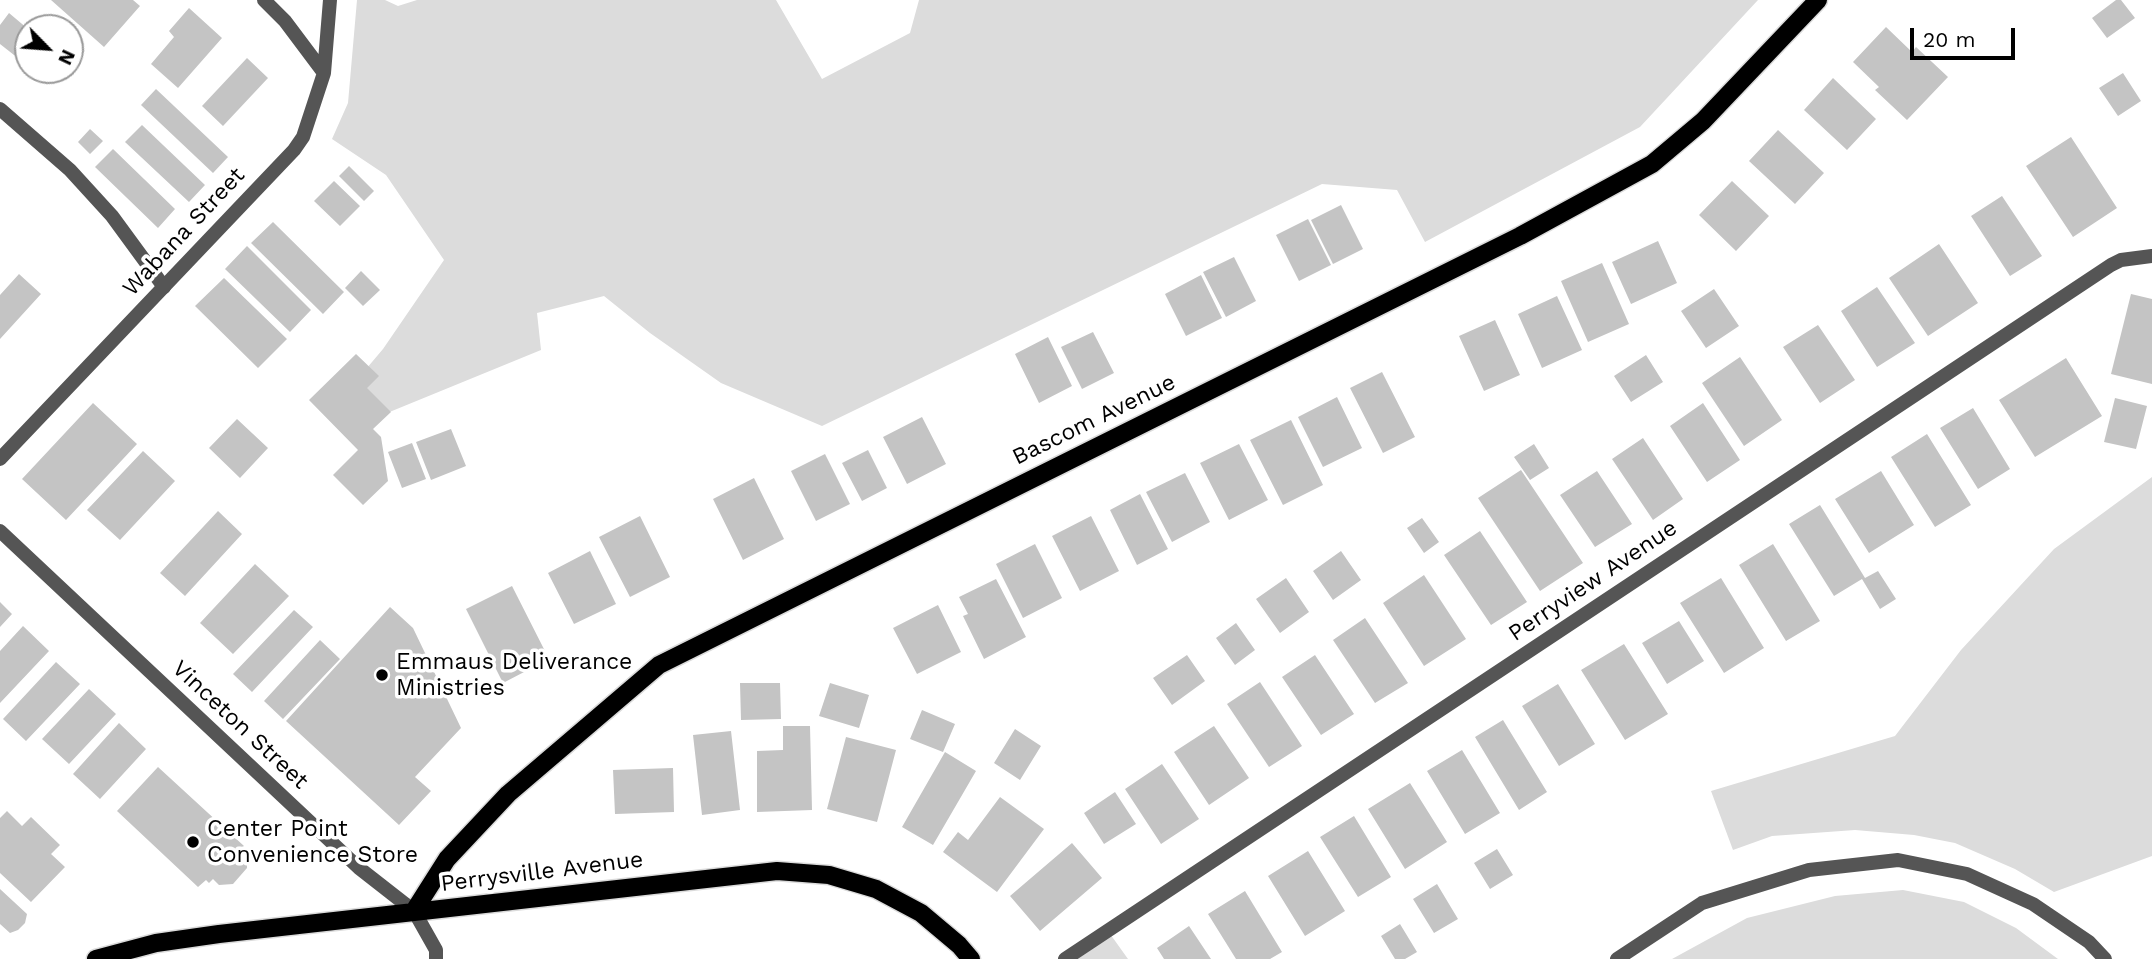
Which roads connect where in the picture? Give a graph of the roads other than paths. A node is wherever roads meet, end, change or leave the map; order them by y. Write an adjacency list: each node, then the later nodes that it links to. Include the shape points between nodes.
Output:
1 (264, 0): 4 (street)
2 (330, 0): 4 (street, Wabana Street)
3 (1818, 0): 10 (main road, Bascom Avenue, via 1703,121 1652,163 1509,242 659,665 508,794 447,859)
4 (324, 73): 7 (street, Wabana Street, via 309,123 294,150)
5 (0, 109): 7 (street, via 71,170)
6 (2152, 256): 14 (street, Perryview Avenue, via 2111,265)
7 (164, 287): 8 (street, Wabana Street)
8 (0, 459)
9 (0, 531): 10 (street, Vinceton Street, via 359,868)
10 (414, 911): 11 (main road, Perrysville Avenue, via 169,941); 12 (street, Vinceton Street, via 436,950); 13 (main road, Perrysville Avenue, via 741,873 803,872 853,881 899,899 941,929)
11 (96, 959)
12 (436, 959)
13 (971, 959)
14 (1065, 959)
15 (1617, 959): 16 (street, via 1702,903 1810,870 1898,860 1967,874 2033,904 2090,942)
16 (2105, 959)

